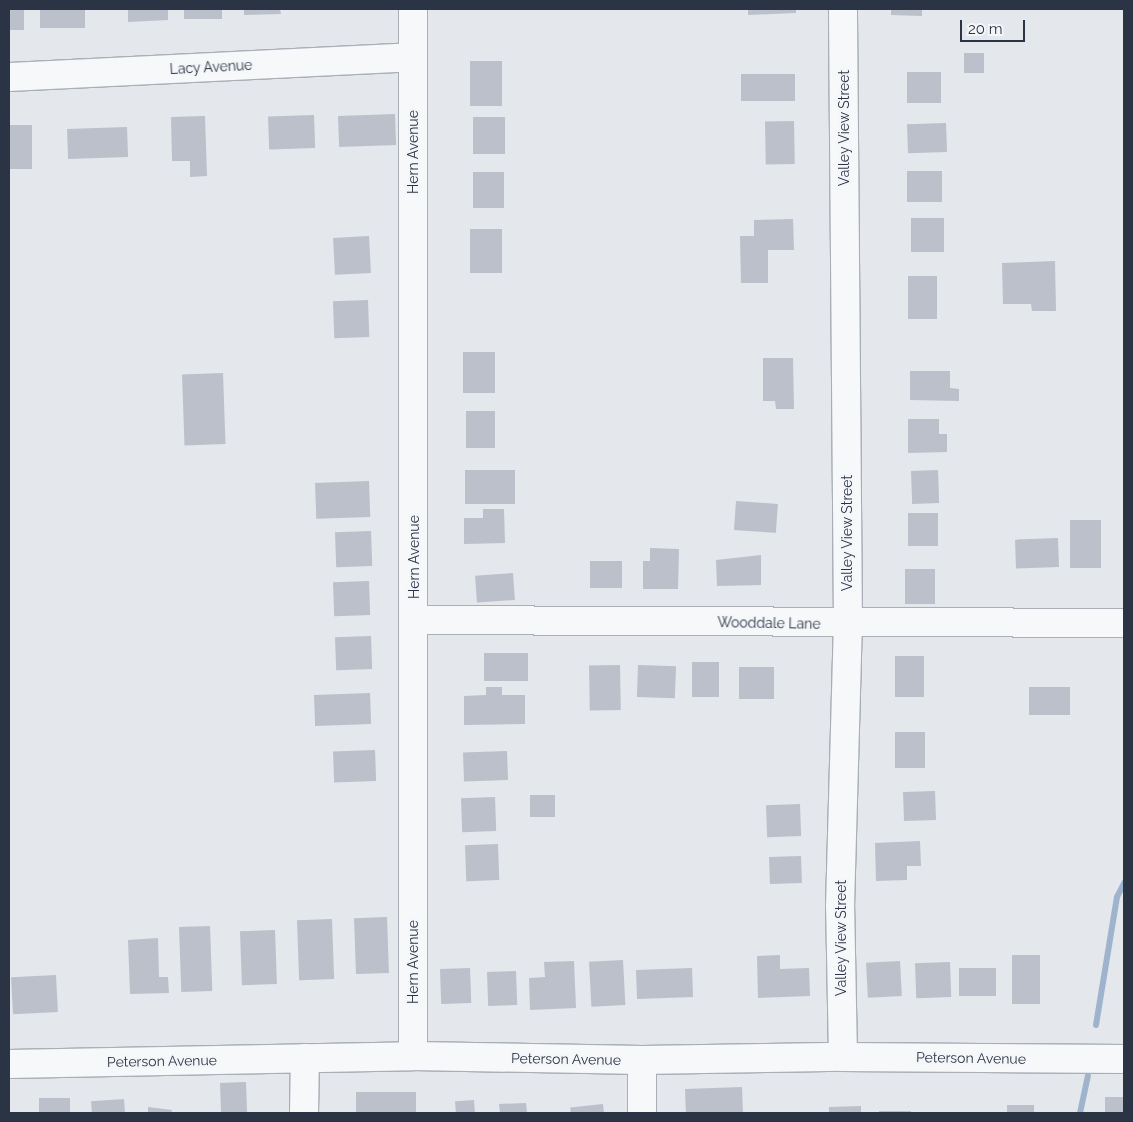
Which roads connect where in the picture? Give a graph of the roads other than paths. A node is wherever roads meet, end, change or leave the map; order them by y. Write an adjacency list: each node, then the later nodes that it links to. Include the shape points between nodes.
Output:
1 (413, 9): 3 (street, Hern Avenue)
2 (843, 9): 7 (street, Valley View Street)
3 (413, 57): 4 (street, Lacy Avenue); 5 (street, Hern Avenue)
4 (9, 77)
5 (414, 620): 7 (street, Wooddale Lane); 8 (street, Hern Avenue)
6 (1124, 623): 7 (street, Wooddale Lane)
7 (848, 624): 9 (street, Valley View Street, via 840,907)
8 (413, 1056): 10 (street, Peterson Avenue); 12 (street, Peterson Avenue)
9 (843, 1056): 11 (street, Peterson Avenue); 12 (street, Peterson Avenue)
10 (305, 1058): 13 (street, Peterson Avenue); 14 (street)
11 (1124, 1059)
12 (642, 1060): 15 (street)
13 (9, 1064)
14 (304, 1113)
15 (642, 1113)

